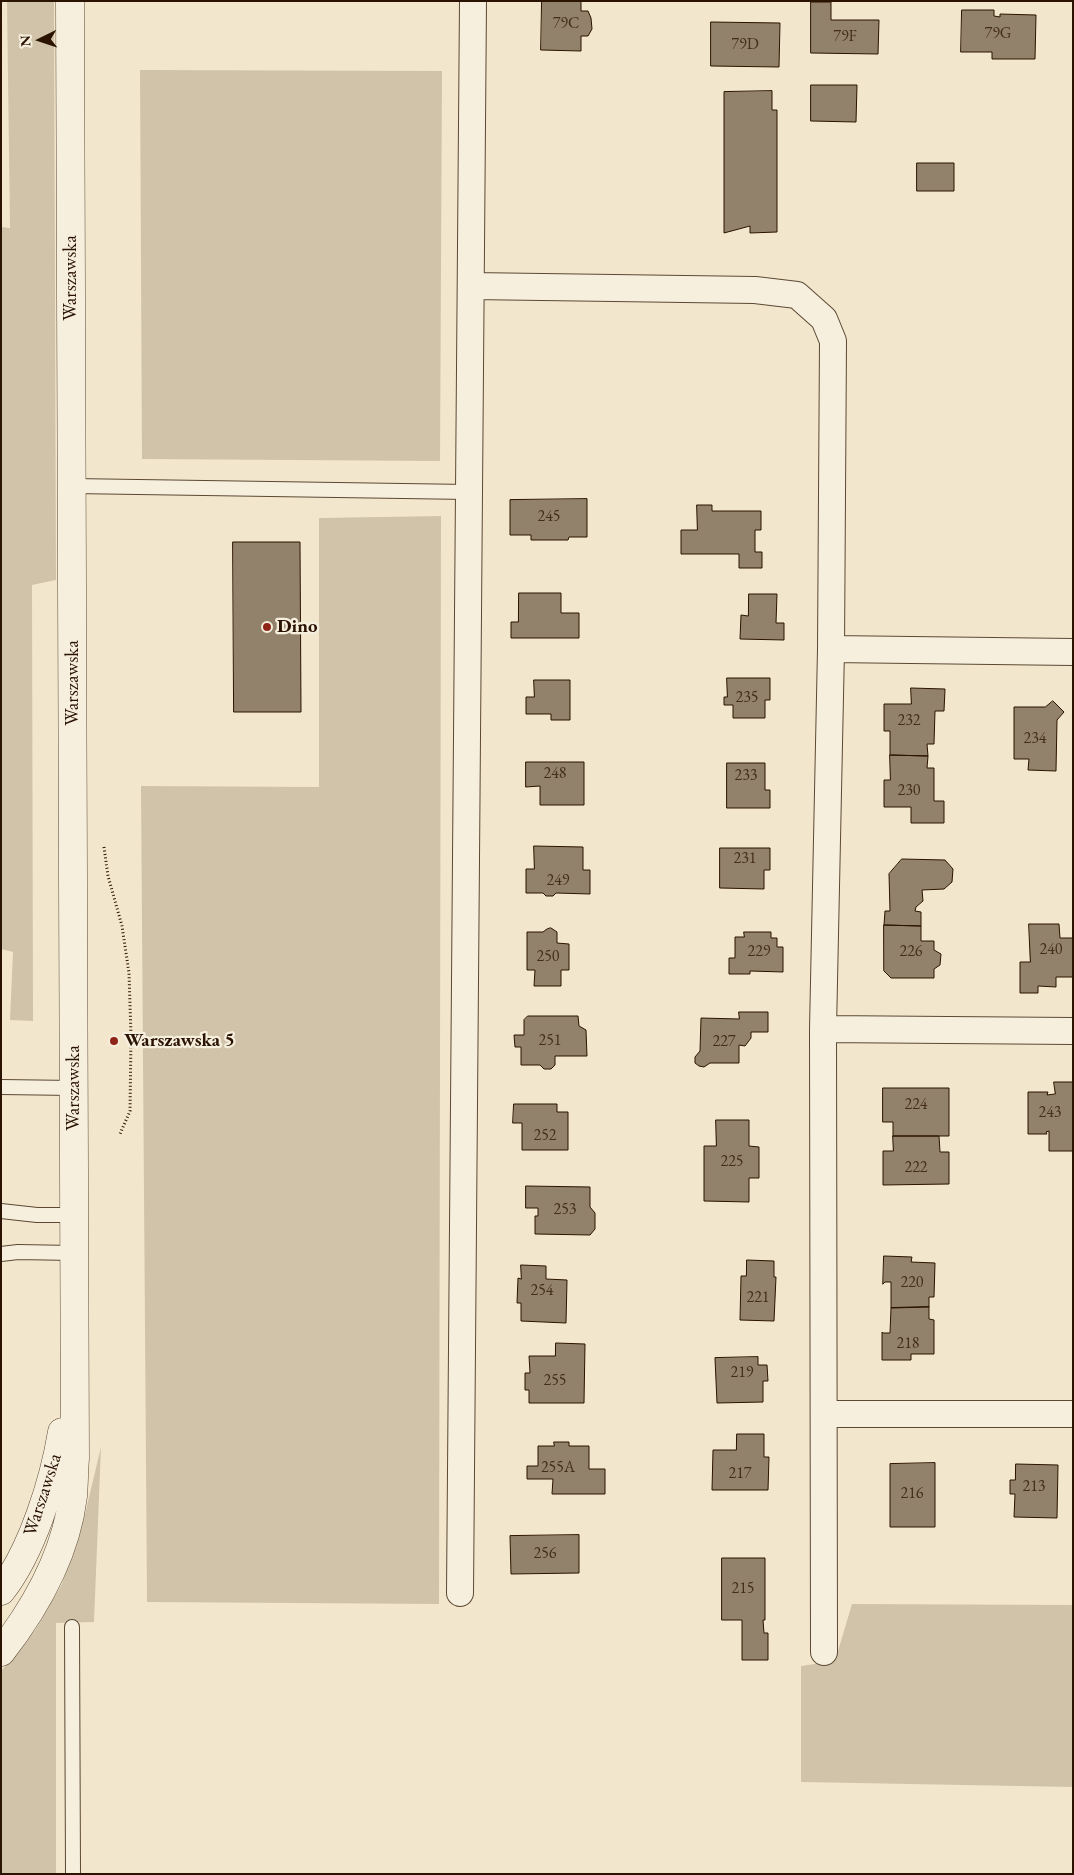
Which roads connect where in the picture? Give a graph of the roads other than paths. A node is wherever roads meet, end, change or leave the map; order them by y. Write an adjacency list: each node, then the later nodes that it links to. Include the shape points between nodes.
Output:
1 (70, 1): 4 (street, Warszawska)
2 (473, 1): 3 (street)
3 (472, 286): 5 (street); 6 (street, via 755,290 797,295 824,319 833,341)
4 (72, 486): 5 (lane); 11 (street, Warszawska)
5 (470, 492): 20 (street)
6 (831, 650): 7 (street); 8 (street)
7 (1073, 652)
8 (823, 1029): 9 (street); 17 (street)
9 (1073, 1031)
10 (1, 1087): 11 (lane)
11 (74, 1088): 13 (street, Warszawska)
12 (1, 1211): 13 (lane)
13 (73, 1215): 14 (street, Warszawska)
14 (73, 1253): 15 (lane); 16 (street, Warszawska)
15 (1, 1254)
16 (74, 1364): 19 (street, Warszawska, via 58,1457 47,1497 28,1543); 22 (street, Warszawska, via 75,1458 66,1531 38,1598)
17 (824, 1414): 18 (street); 23 (street)
18 (1073, 1414)
19 (1, 1592)
20 (460, 1593)
21 (72, 1627): 24 (lane)
22 (1, 1652)
23 (824, 1652)
24 (73, 1874)

